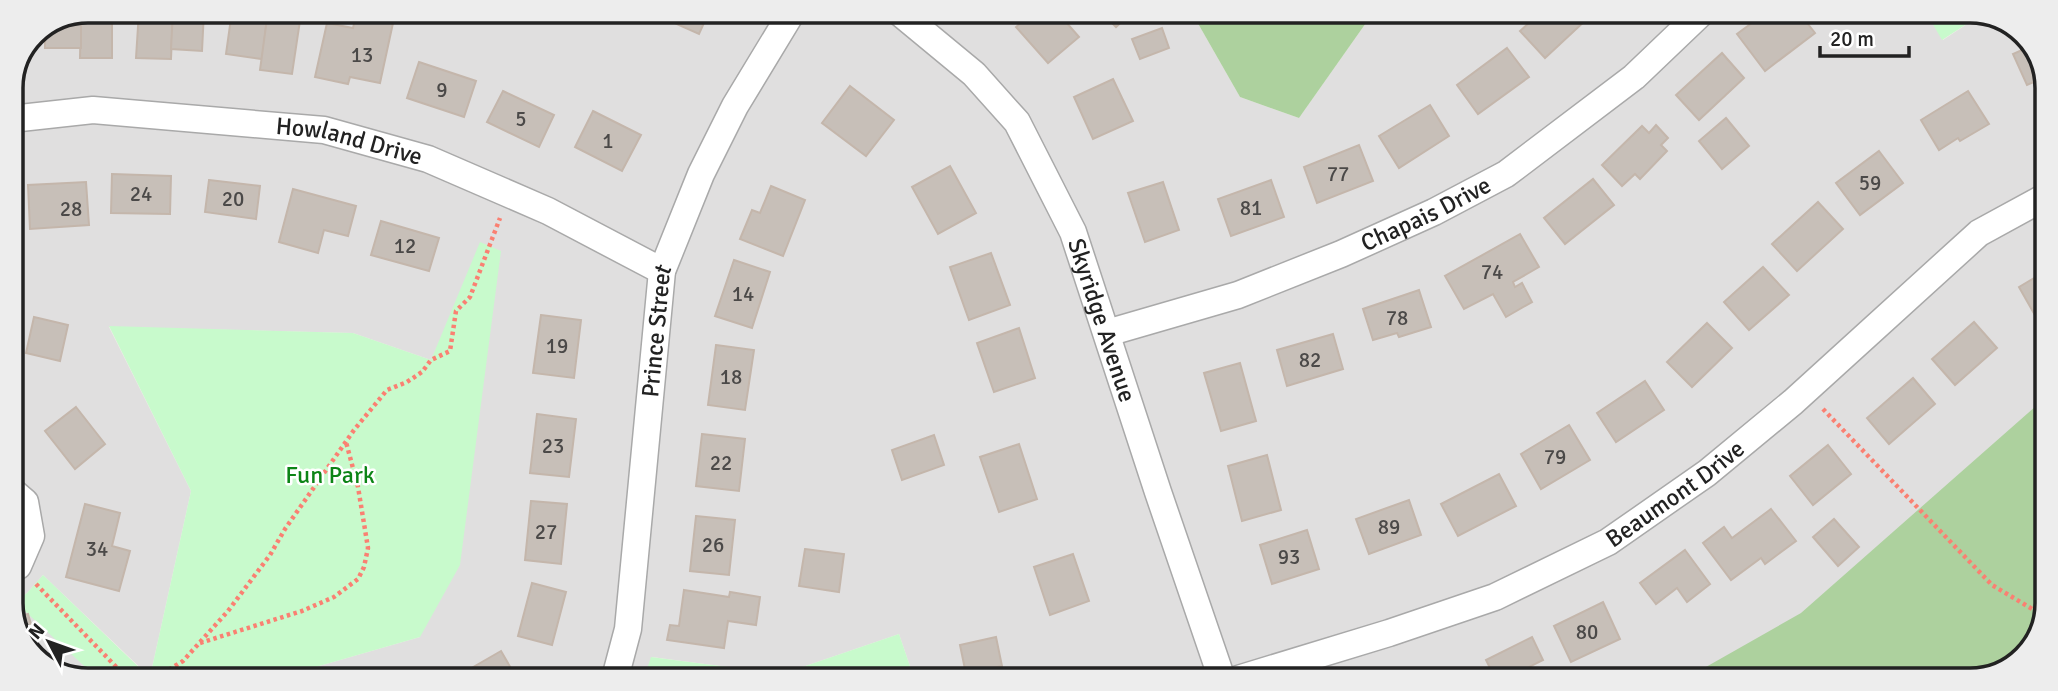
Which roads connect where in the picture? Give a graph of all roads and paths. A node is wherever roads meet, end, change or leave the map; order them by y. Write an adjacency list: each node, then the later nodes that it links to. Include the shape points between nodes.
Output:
1 (785, 23): 7 (street, Prince Street, via 701,174)
2 (912, 23): 8 (street, Skyridge Avenue, via 974,74 1017,122 1073,232)
3 (1690, 23): 8 (street, Chapais Drive, via 1634,76 1506,174 1482,187 1365,243 1238,295)
4 (23, 118): 5 (street, Howland Drive, via 93,110 324,130 428,159)
5 (508, 194): 7 (street, Howland Drive); 10 (path, via 470,297 456,311 450,351 431,360 407,382 387,390)
6 (2035, 202): 9 (street, Beaumont Drive, via 1979,233)
7 (663, 271): 18 (street, Prince Street, via 628,629)
8 (1107, 333): 19 (street, Skyridge Avenue)
9 (1805, 391): 14 (path, via 1992,585); 20 (street, Beaumont Drive, via 1707,473 1608,542 1495,597)
10 (346, 441): 15 (path, via 270,555); 15 (path, via 368,548 358,579 334,597 302,611)
11 (23, 500): 12 (street, via 31,536)
12 (23, 552)
13 (23, 575): 16 (path)
14 (2034, 610)
15 (199, 643): 17 (path)
16 (117, 668)
17 (172, 668)
18 (618, 668)
19 (1218, 668)
20 (1274, 668)

